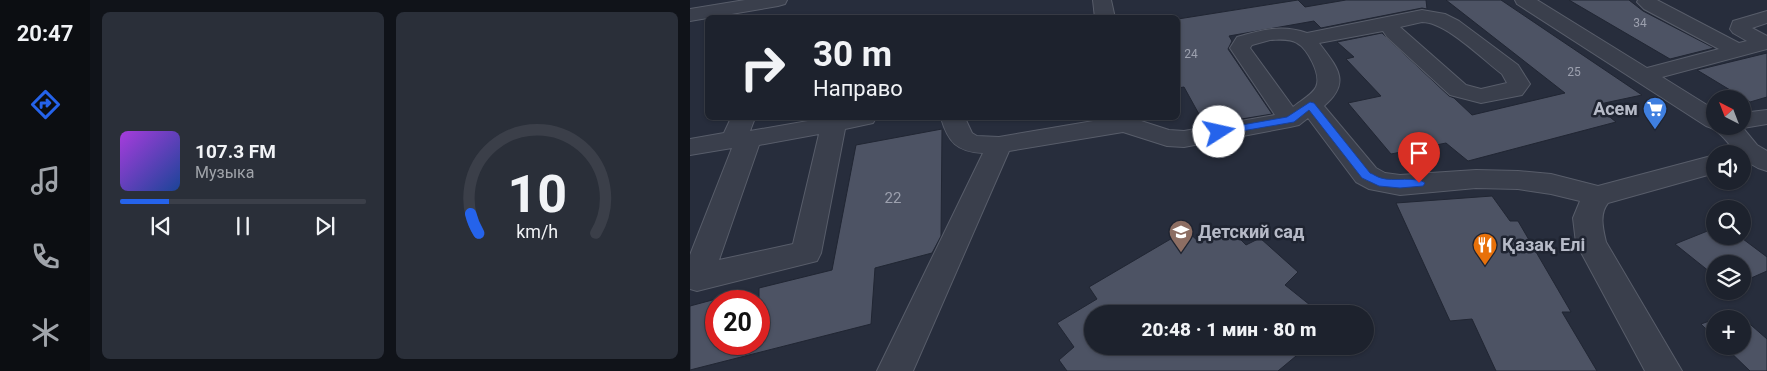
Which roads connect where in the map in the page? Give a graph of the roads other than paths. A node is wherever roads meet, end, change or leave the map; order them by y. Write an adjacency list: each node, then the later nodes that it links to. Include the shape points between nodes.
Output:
1 (778, 0): 5 (street)
2 (1102, 0): 6 (street)
3 (1524, 0): 11 (street)
4 (1648, 0): 10 (street, via 1646,2 1651,5)
5 (690, 14)
6 (1104, 15)
7 (1767, 17): 10 (street, via 1740,25 1740,29 1765,44)
8 (1393, 23): 8 (street, via 1390,26 1394,33 1458,90 1480,96 1514,90 1519,84 1510,70 1444,19 1422,16); 9 (street)
9 (1306, 39): 12 (street, via 1328,72 1329,80 1320,98); 12 (street, via 1291,34 1269,34 1244,41 1240,48)
10 (1738, 51): 11 (street)
11 (1646, 76): 13 (street)
12 (1300, 112): 18 (street, via 1184,139 1167,138); 26 (street, via 1366,175 1379,182 1518,180 1551,184)
13 (1706, 115)
14 (1767, 117): 17 (street)
15 (854, 120): 19 (street)
16 (954, 120): 22 (street, via 962,138 972,144)
17 (1751, 120)
18 (1123, 121): 22 (street)
19 (834, 124): 20 (street); 20 (street, via 806,252 697,278)
20 (742, 132): 23 (street)
21 (1736, 135): 24 (street)
22 (999, 145): 27 (street)
23 (690, 147)
24 (1752, 156)
25 (1706, 166): 26 (street)
26 (1598, 196): 28 (street, via 1590,204 1588,212 1591,243)
27 (895, 371)
28 (1664, 371)

